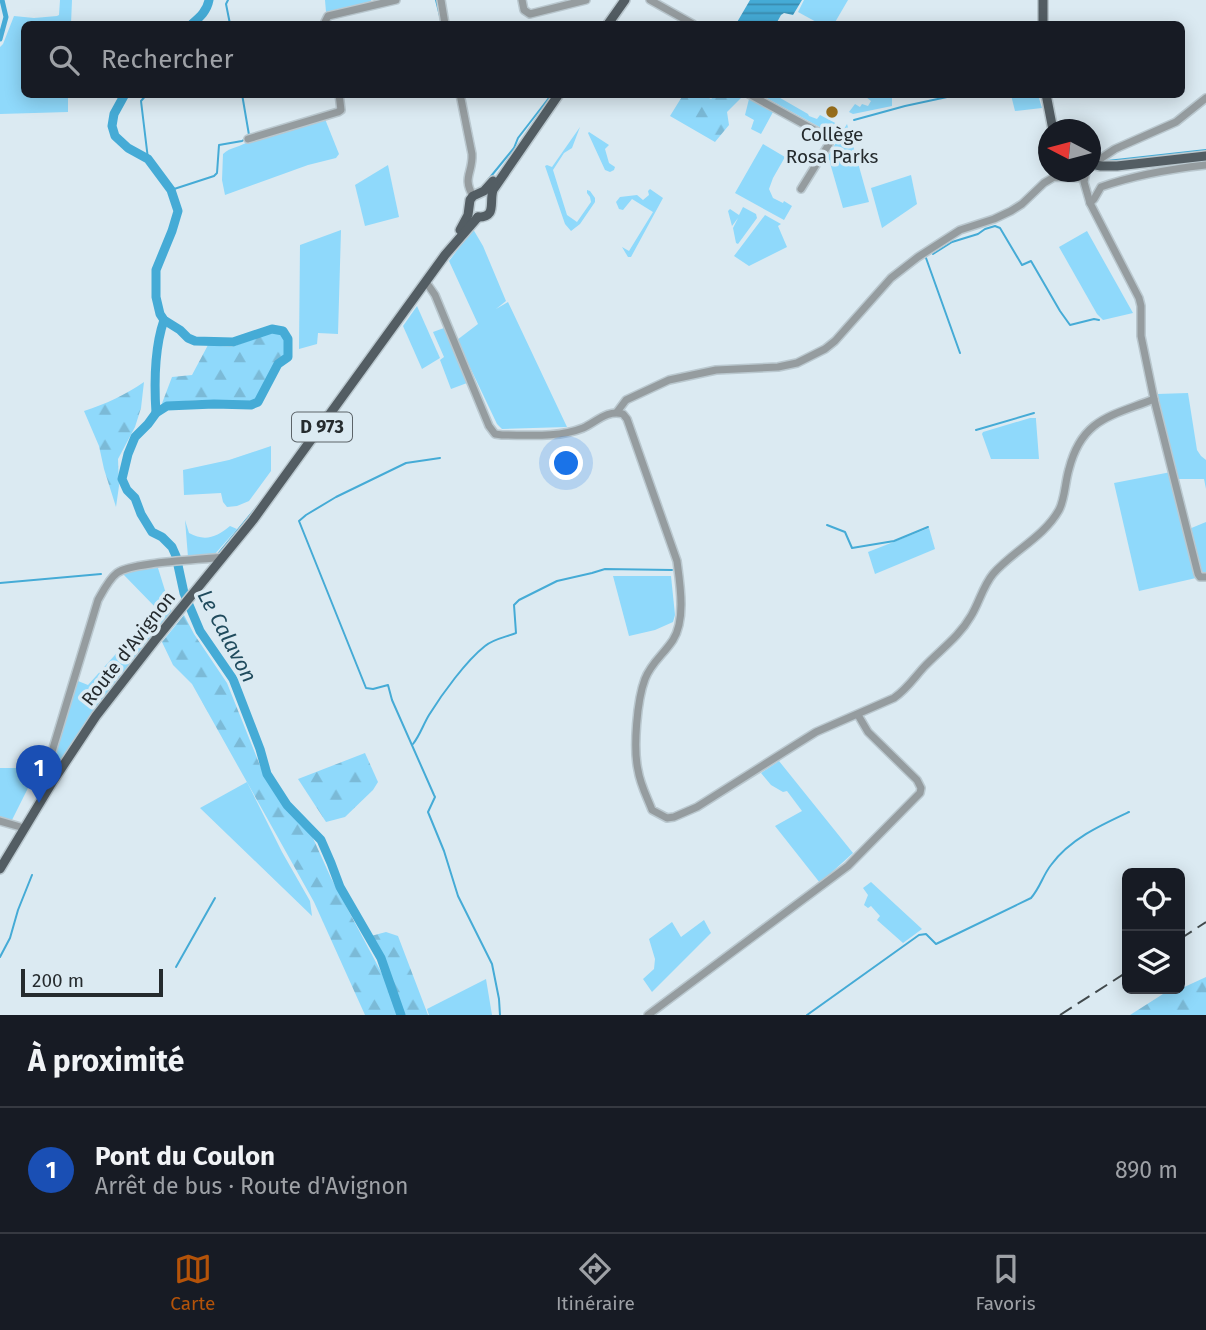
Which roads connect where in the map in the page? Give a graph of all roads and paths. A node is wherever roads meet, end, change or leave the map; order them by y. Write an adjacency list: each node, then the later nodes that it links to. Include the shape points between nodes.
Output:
1 (396, 0): 8 (street, via 328,16)
2 (440, 0): 9 (street)
3 (522, 0): 4 (street, via 530,14)
4 (586, 0)
5 (625, 0): 10 (main road)
6 (650, 0): 11 (street)
7 (1044, 0): 12 (main road)
8 (326, 21)
9 (444, 21)
10 (610, 21)
11 (688, 21)
12 (1043, 21)
13 (340, 98): 20 (street, via 341,110)
14 (461, 98): 31 (street, via 472,160 468,187)
15 (555, 98): 21 (main road)
16 (756, 98): 30 (street, via 830,138)
17 (1046, 98): 19 (main road)
18 (1206, 98): 24 (street, via 1177,122)
19 (1051, 119)
20 (248, 139)
21 (519, 151): 31 (main road); 32 (main road, via 492,190)
22 (1206, 156): 23 (main road)
23 (1189, 158): 26 (main road); 27 (main road)
24 (1101, 160)
25 (1206, 165): 33 (street, via 1109,184 1101,187)
26 (1101, 167)
27 (1101, 172)
28 (1046, 182): 41 (street, via 1011,211 960,230 918,257 891,278 825,349 778,367 716,370 669,380 626,400)
29 (1085, 182): 33 (street)
30 (801, 189)
31 (476, 195): 32 (main road, via 486,195); 34 (main road, via 468,202)
32 (491, 201): 35 (main road, via 490,213)
33 (1090, 203): 40 (street, via 1139,298 1141,336)
34 (469, 210): 35 (main road); 36 (main road, Route d'Avignon / D 973)
35 (478, 217): 36 (main road, Route d'Avignon / D 973)
36 (445, 255): 37 (main road, Route d'Avignon / D 973)
37 (426, 282): 38 (main road, Route d'Avignon / D 973); 39 (street)
38 (420, 291): 39 (street); 42 (main road, Route d'Avignon / D 973)
39 (439, 308): 41 (street, via 495,434 565,432)
40 (1154, 399): 43 (street, via 1198,574); 44 (street, via 1091,427 1075,450 1060,509 992,575 965,627 905,690)
41 (617, 412): 44 (street, via 631,429 679,574 676,634 645,677 641,691 635,752 652,810 667,818 697,807 816,732)
42 (223, 557): 45 (main road, Route d'Avignon / D 973, via 104,706); 45 (street, via 134,566 116,573 98,600 47,768)
43 (1206, 577)
44 (858, 715): 49 (street, via 868,732 917,780 920,793 848,866)
45 (53, 781): 47 (main road, Route d'Avignon)
46 (0, 821): 47 (street)
47 (24, 828): 48 (main road, Route d'Avignon)
48 (0, 869)
49 (648, 1015)

